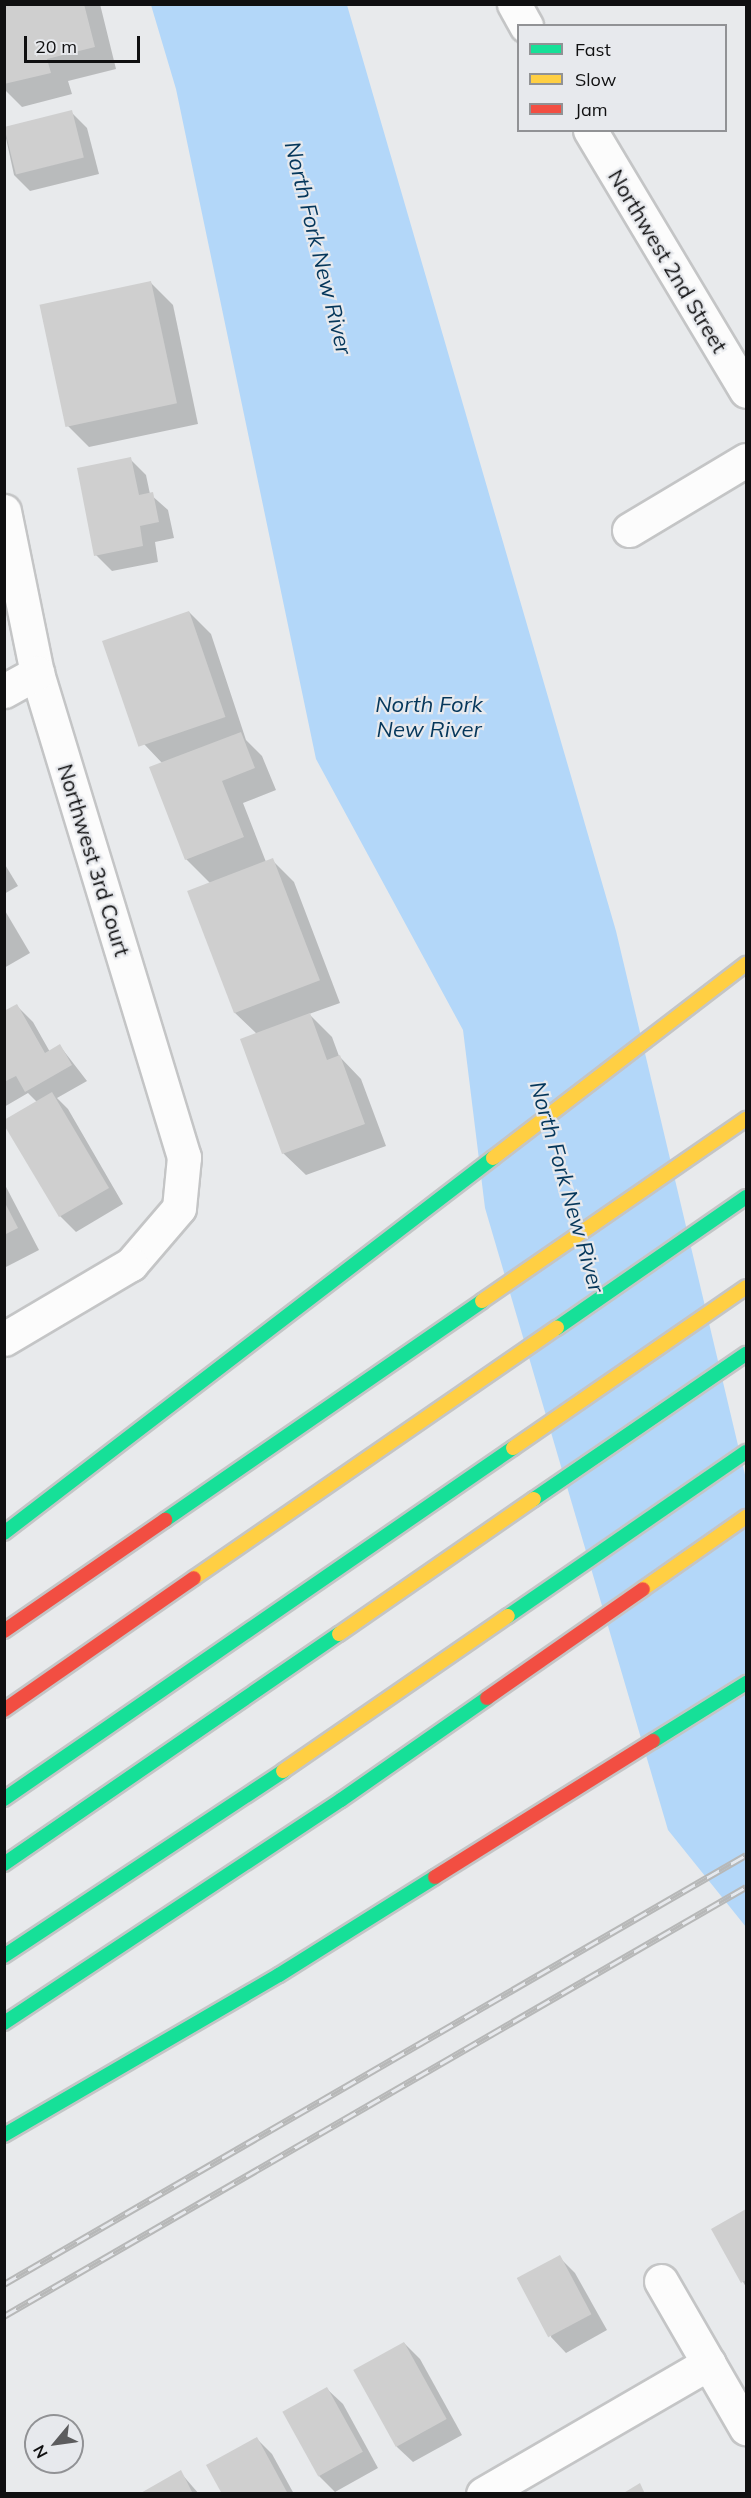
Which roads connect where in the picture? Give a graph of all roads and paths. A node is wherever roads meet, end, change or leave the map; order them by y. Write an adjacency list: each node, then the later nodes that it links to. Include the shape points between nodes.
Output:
1 (514, 4): 2 (street)
2 (525, 24)
3 (591, 132): 4 (street, Northwest 2nd Street)
4 (747, 391)
5 (747, 460): 7 (street)
6 (4, 511): 8 (street, Northwest 3rd Court)
7 (630, 530)
8 (37, 673): 9 (street); 14 (street, Northwest 3rd Court, via 184,1157 179,1208 131,1264)
9 (4, 692)
10 (747, 964): 18 (highway)
11 (747, 1119): 19 (highway)
12 (747, 1197): 21 (highway)
13 (747, 1287): 22 (highway)
14 (4, 1339)
15 (747, 1354): 23 (highway)
16 (747, 1452): 24 (highway, via 462,1649)
17 (747, 1517): 25 (highway, via 237,1871)
18 (4, 1533)
19 (4, 1631)
20 (747, 1683): 26 (highway, via 279,1975)
21 (4, 1710)
22 (4, 1799)
23 (4, 1864)
24 (4, 1956)
25 (4, 2023)
26 (4, 2135)
27 (661, 2281): 28 (street)
28 (709, 2363): 29 (street); 30 (street)
29 (747, 2428)
30 (483, 2493)

